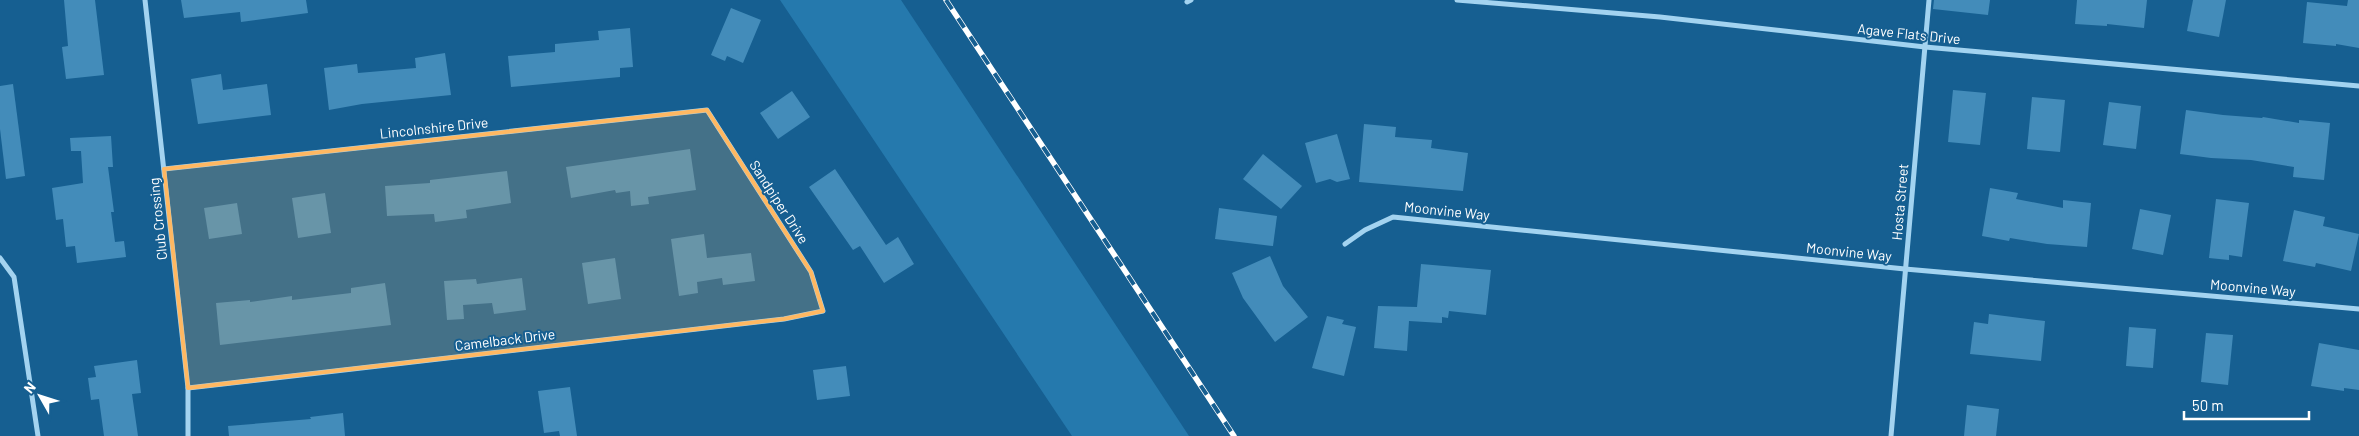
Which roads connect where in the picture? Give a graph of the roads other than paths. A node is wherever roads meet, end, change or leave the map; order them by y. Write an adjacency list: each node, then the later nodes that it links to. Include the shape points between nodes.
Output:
1 (145, 0): 7 (street, Club Crossing)
2 (1456, 0): 4 (street, Agave Flats Drive, via 1660,17)
3 (1929, 0): 4 (street, Hosta Street)
4 (1925, 47): 5 (street, Agave Flats Drive); 10 (street, Hosta Street)
5 (2359, 86)
6 (707, 110): 7 (street, Lincolnshire Drive); 12 (street, Sandpiper Drive, via 811,272)
7 (164, 169): 13 (street, Club Crossing)
8 (1345, 244): 10 (street, Moonvine Way, via 1393,217)
9 (0, 258): 14 (street, via 14,277)
10 (1905, 269): 11 (street, Moonvine Way); 16 (street, Hosta Street)
11 (2359, 309)
12 (823, 311): 13 (street, Camelback Drive, via 774,321)
13 (188, 388): 15 (street, Club Crossing)
14 (38, 436)
15 (188, 436)
16 (1891, 436)

